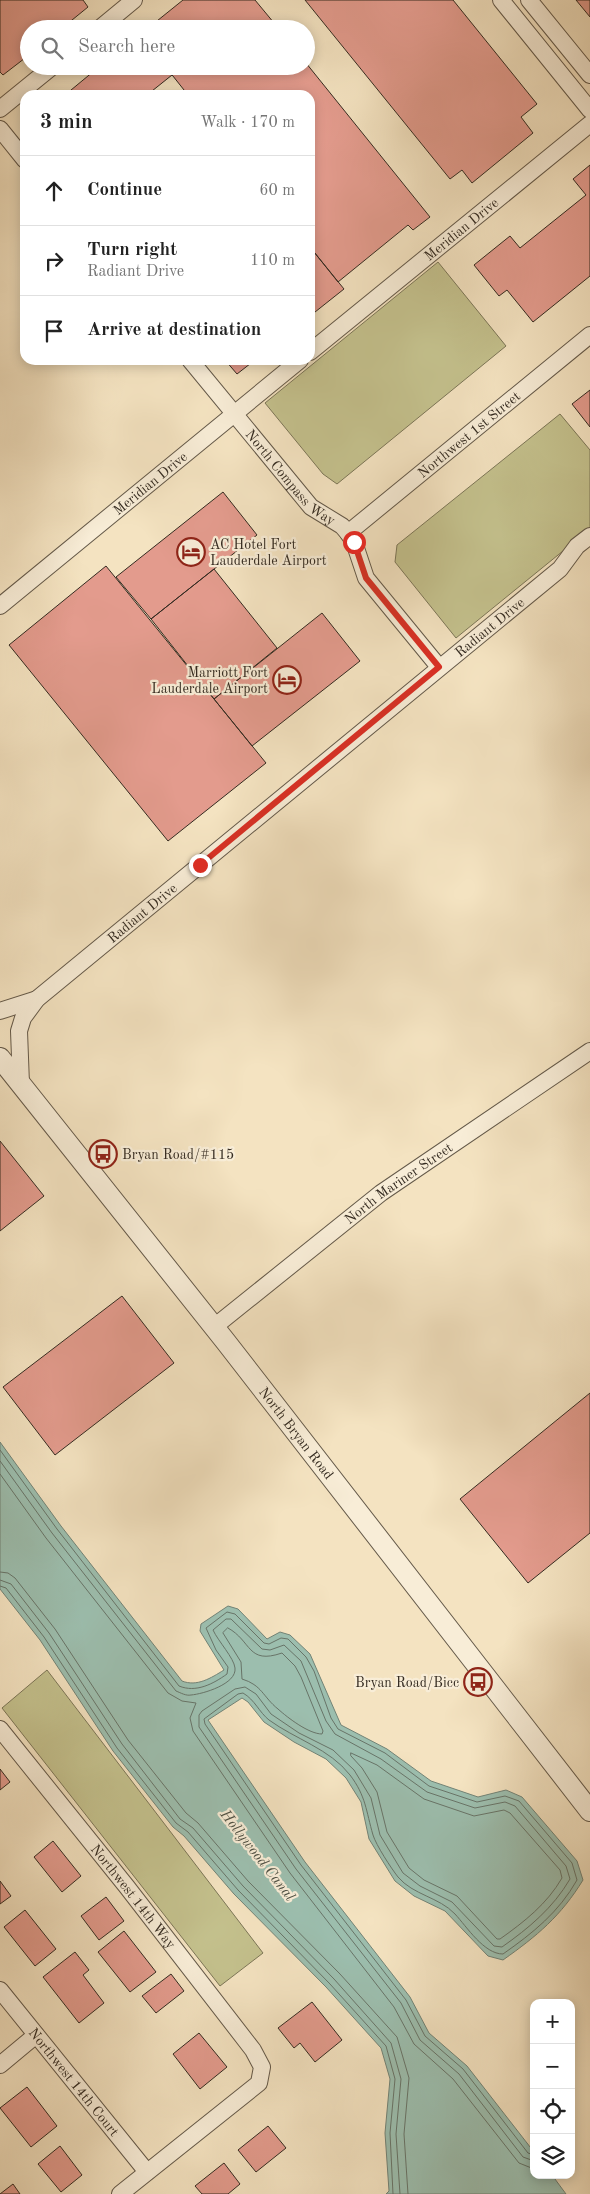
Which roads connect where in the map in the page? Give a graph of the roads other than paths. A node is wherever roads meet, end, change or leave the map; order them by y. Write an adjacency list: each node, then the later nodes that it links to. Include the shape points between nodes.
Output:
1 (134, 0): 4 (street)
2 (501, 0): 10 (street)
3 (529, 0): 6 (street)
4 (110, 20)
5 (42, 75): 7 (street)
6 (590, 75)
7 (23, 90)
8 (20, 93): 9 (street)
9 (0, 109)
10 (590, 110)
11 (590, 124): 15 (street, Meridian Drive)
12 (0, 129): 13 (street)
13 (20, 154)
14 (590, 335): 19 (street, Northwest 1st Street)
15 (315, 348)
16 (194, 365): 18 (street, North Compass Way)
17 (294, 365): 18 (street, Meridian Drive)
18 (234, 414): 19 (street, North Compass Way, via 311,507); 21 (street, Meridian Drive)
19 (348, 533): 22 (street, North Compass Way, via 366,578)
20 (590, 536): 22 (street, Radiant Drive, via 577,546 560,569)
21 (0, 606)
22 (439, 667): 23 (street, Radiant Drive)
23 (37, 999): 24 (street, Radiant Drive); 27 (street, Radiant Drive, via 23,1018 19,1031)
24 (0, 1011)
25 (590, 1051): 28 (street, North Mariner Street, via 381,1193)
26 (0, 1058): 27 (street, North Bryan Road)
27 (21, 1084): 28 (street, North Bryan Road)
28 (214, 1327): 30 (street, North Bryan Road)
29 (0, 1729): 34 (street, Northwest 14th Way, via 193,1972 253,2050 262,2067 259,2083)
30 (590, 1811)
31 (0, 1990): 32 (street, Northwest 14th Court)
32 (36, 2035): 33 (street); 34 (street, Northwest 14th Court)
33 (0, 2065)
34 (147, 2172): 35 (street)
35 (120, 2194)

